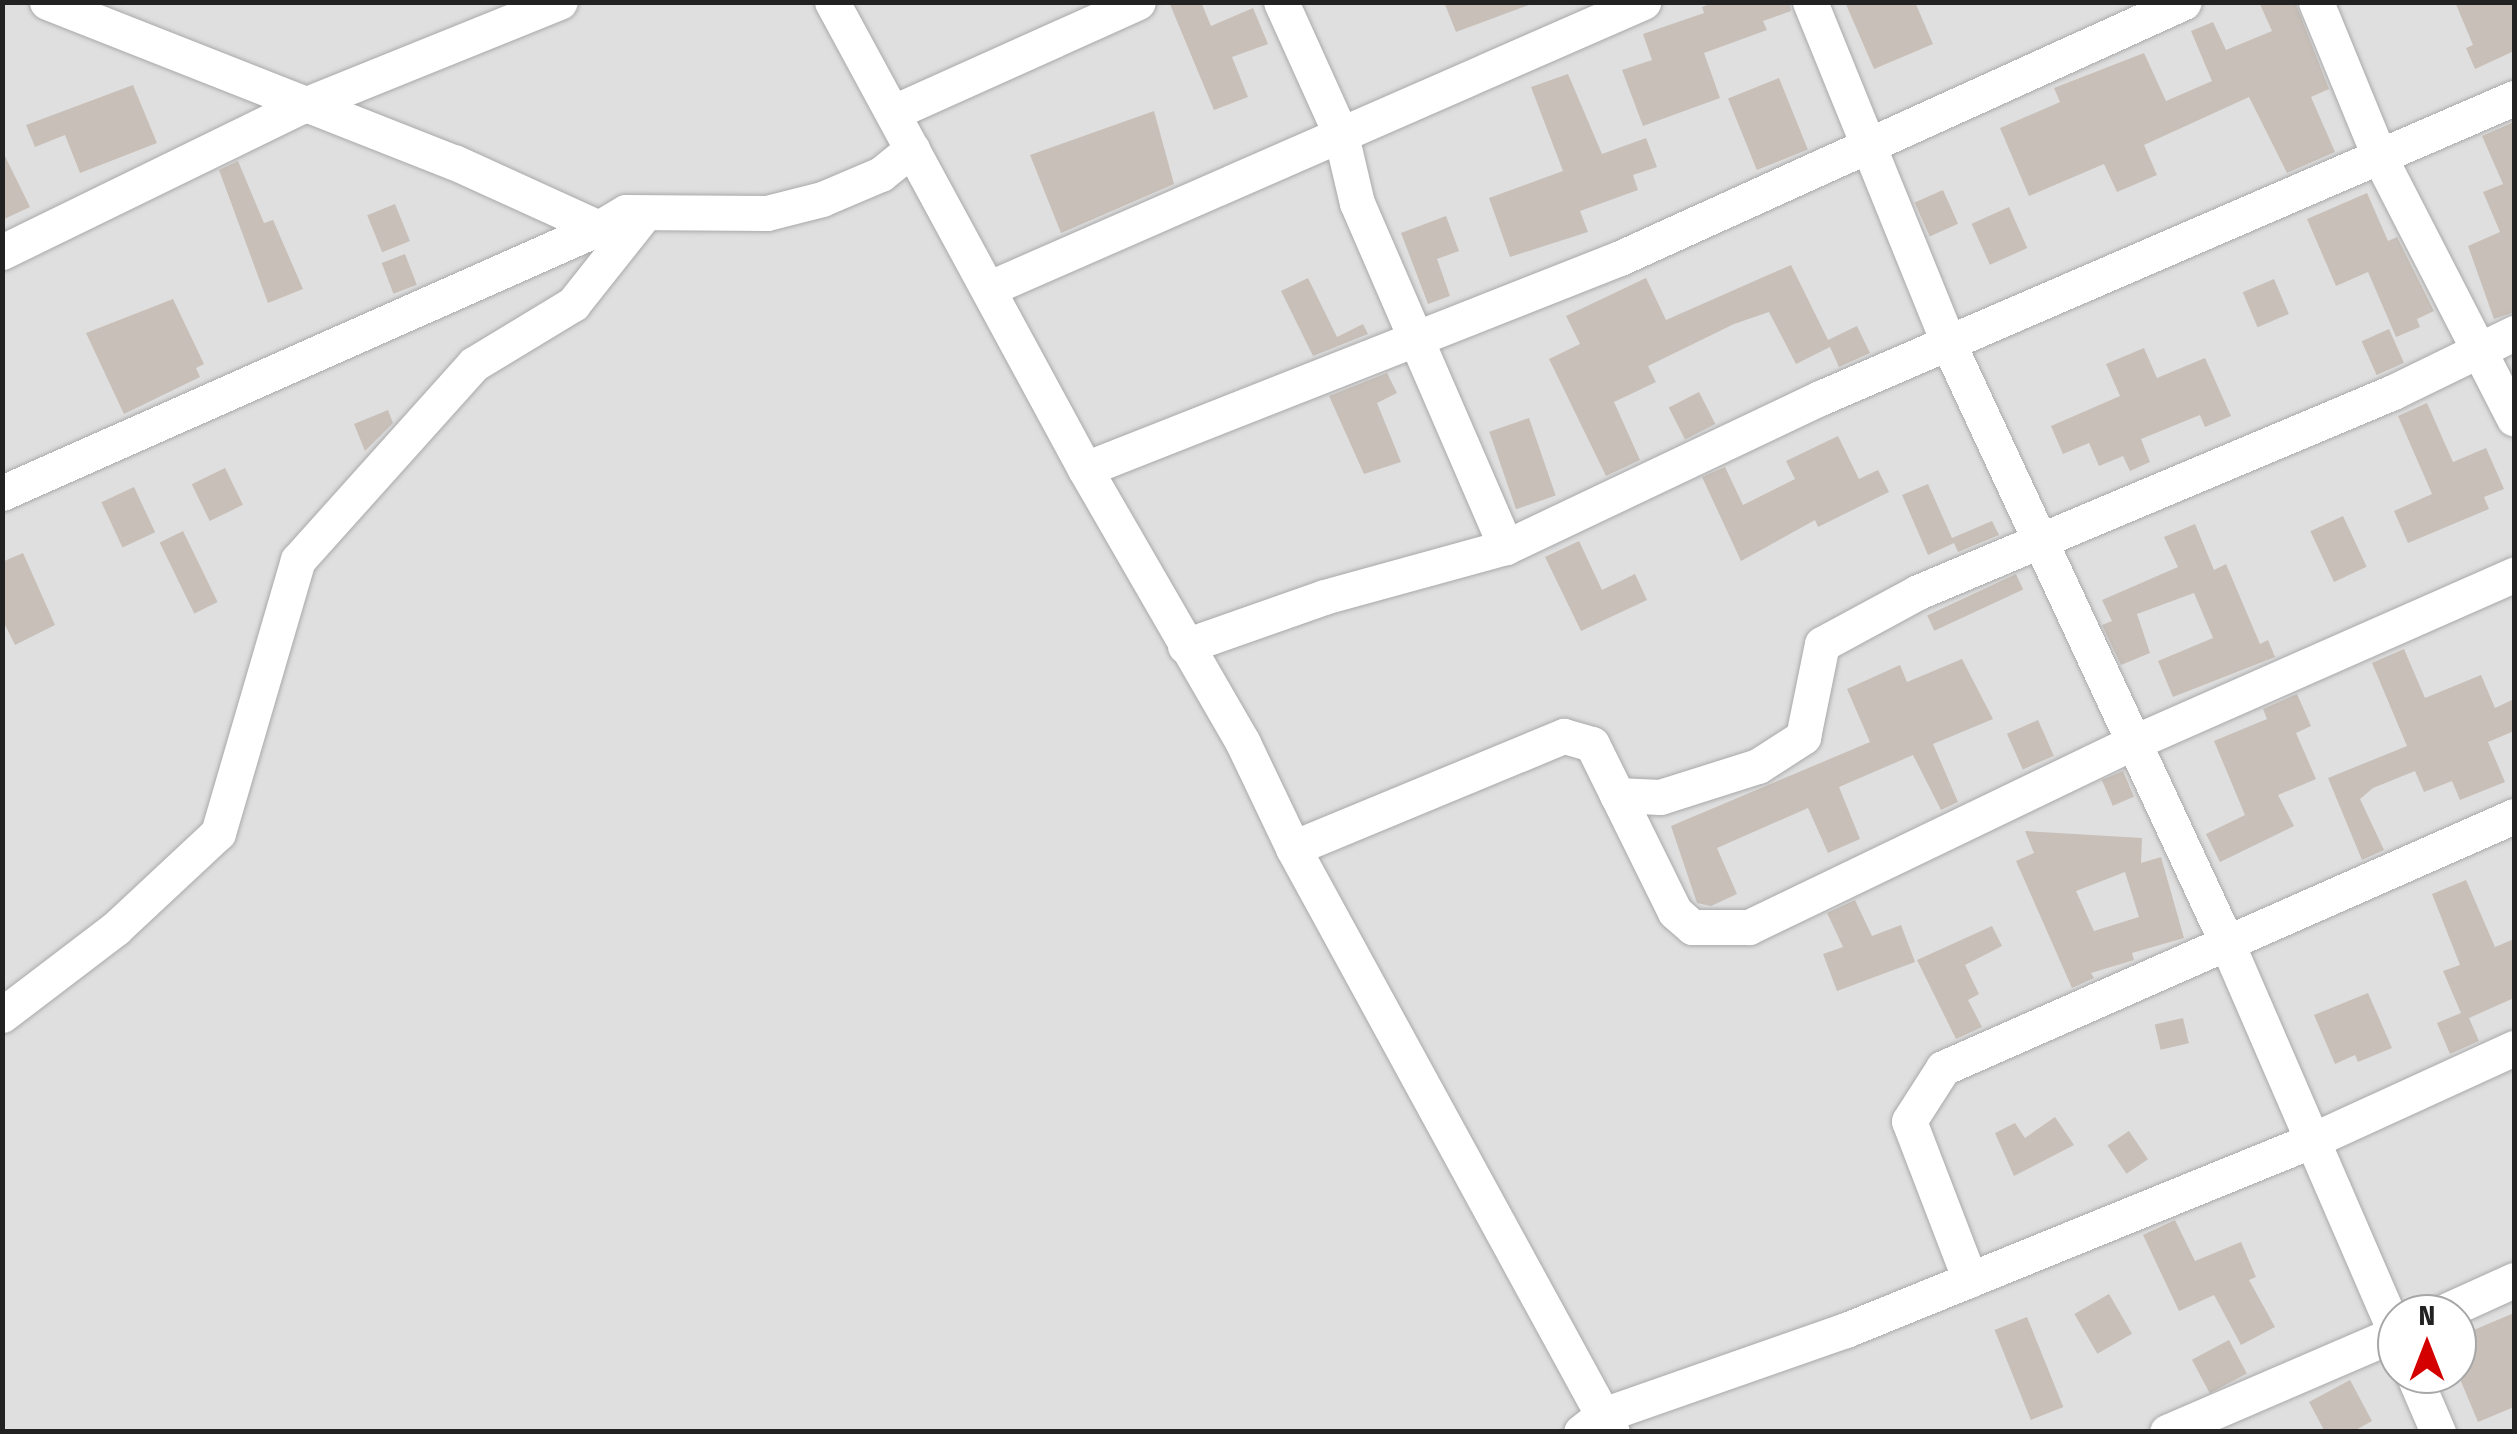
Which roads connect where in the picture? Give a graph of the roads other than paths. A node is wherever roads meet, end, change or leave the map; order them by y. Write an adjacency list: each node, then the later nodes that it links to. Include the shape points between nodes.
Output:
1 (47, 2): 11 (street)
2 (560, 2): 11 (street)
3 (832, 2): 12 (street)
4 (1138, 2): 12 (street)
5 (1280, 2): 13 (street)
6 (1644, 2): 13 (street)
7 (1810, 2): 14 (street)
8 (2184, 2): 14 (street)
9 (2316, 2): 16 (street)
10 (2514, 98): 16 (street)
11 (302, 106): 18 (street, via 454,162); 19 (street)
12 (896, 110): 15 (street)
13 (1340, 134): 20 (street); 22 (street, via 1356,203)
14 (1869, 141): 22 (street, via 1774,192); 23 (street)
15 (912, 148): 17 (street, via 881,174 766,213); 20 (street)
16 (2380, 158): 23 (street); 24 (street)
17 (645, 213): 18 (street, via 626,212); 37 (street, via 573,304 474,364 298,560 218,833 116,928)
18 (600, 228): 27 (street)
19 (2, 252)
20 (992, 287): 26 (street)
21 (2514, 333): 24 (street)
22 (1420, 338): 26 (street); 29 (street)
23 (1949, 346): 28 (street); 29 (street, via 1674,463)
24 (2483, 349): 25 (street); 28 (street)
25 (2514, 419)
26 (1084, 469): 31 (street)
27 (2, 493)
28 (2039, 545): 32 (street); 33 (street, via 1918,592 1822,644 1802,737 1758,766 1660,797)
29 (1506, 547): 31 (street, via 1324,596)
30 (2514, 575): 32 (street)
31 (1184, 646): 35 (street, via 1244,743)
32 (2130, 744): 33 (street, via 1749,926 1692,928 1675,912); 36 (street)
33 (1617, 795): 35 (street, via 1592,744 1564,736)
34 (2514, 816): 36 (street)
35 (1293, 848): 46 (street)
36 (2226, 941): 39 (street); 40 (street, via 1943,1068 1909,1120)
37 (2, 1016)
38 (2514, 1048): 39 (street)
39 (2313, 1140): 40 (street); 42 (street)
40 (1970, 1280): 46 (street)
41 (2514, 1280): 43 (street)
42 (2379, 1294)
43 (2477, 1297)
44 (2377, 1342): 47 (street)
45 (2422, 1394): 48 (street)
46 (1599, 1426)
47 (2167, 1432)
48 (2438, 1432)

